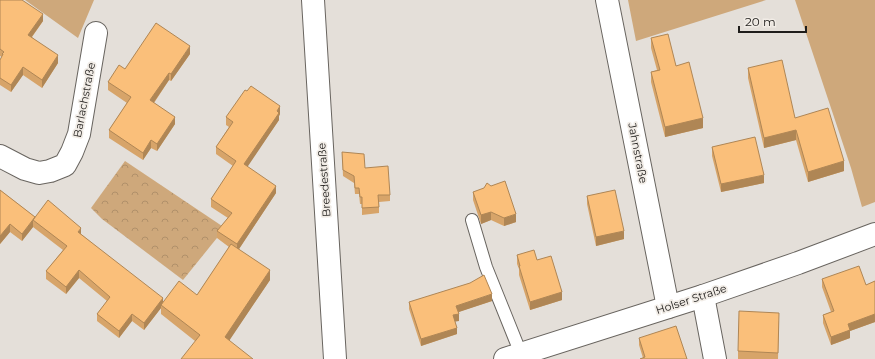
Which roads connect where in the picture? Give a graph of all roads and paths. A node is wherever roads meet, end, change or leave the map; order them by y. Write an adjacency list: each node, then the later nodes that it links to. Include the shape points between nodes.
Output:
1 (313, 0): 10 (street, Breedestraße)
2 (607, 0): 8 (street, Jahnstraße)
3 (96, 34): 4 (street, Barlachstraße, via 79,134 65,165 39,173)
4 (0, 156)
5 (472, 220): 9 (lane)
6 (875, 234): 7 (street, Holser Straße)
7 (703, 296): 8 (street, Holser Straße); 11 (street)
8 (668, 307): 9 (street, Holser Straße)
9 (513, 356)
10 (335, 359)
11 (714, 359)

